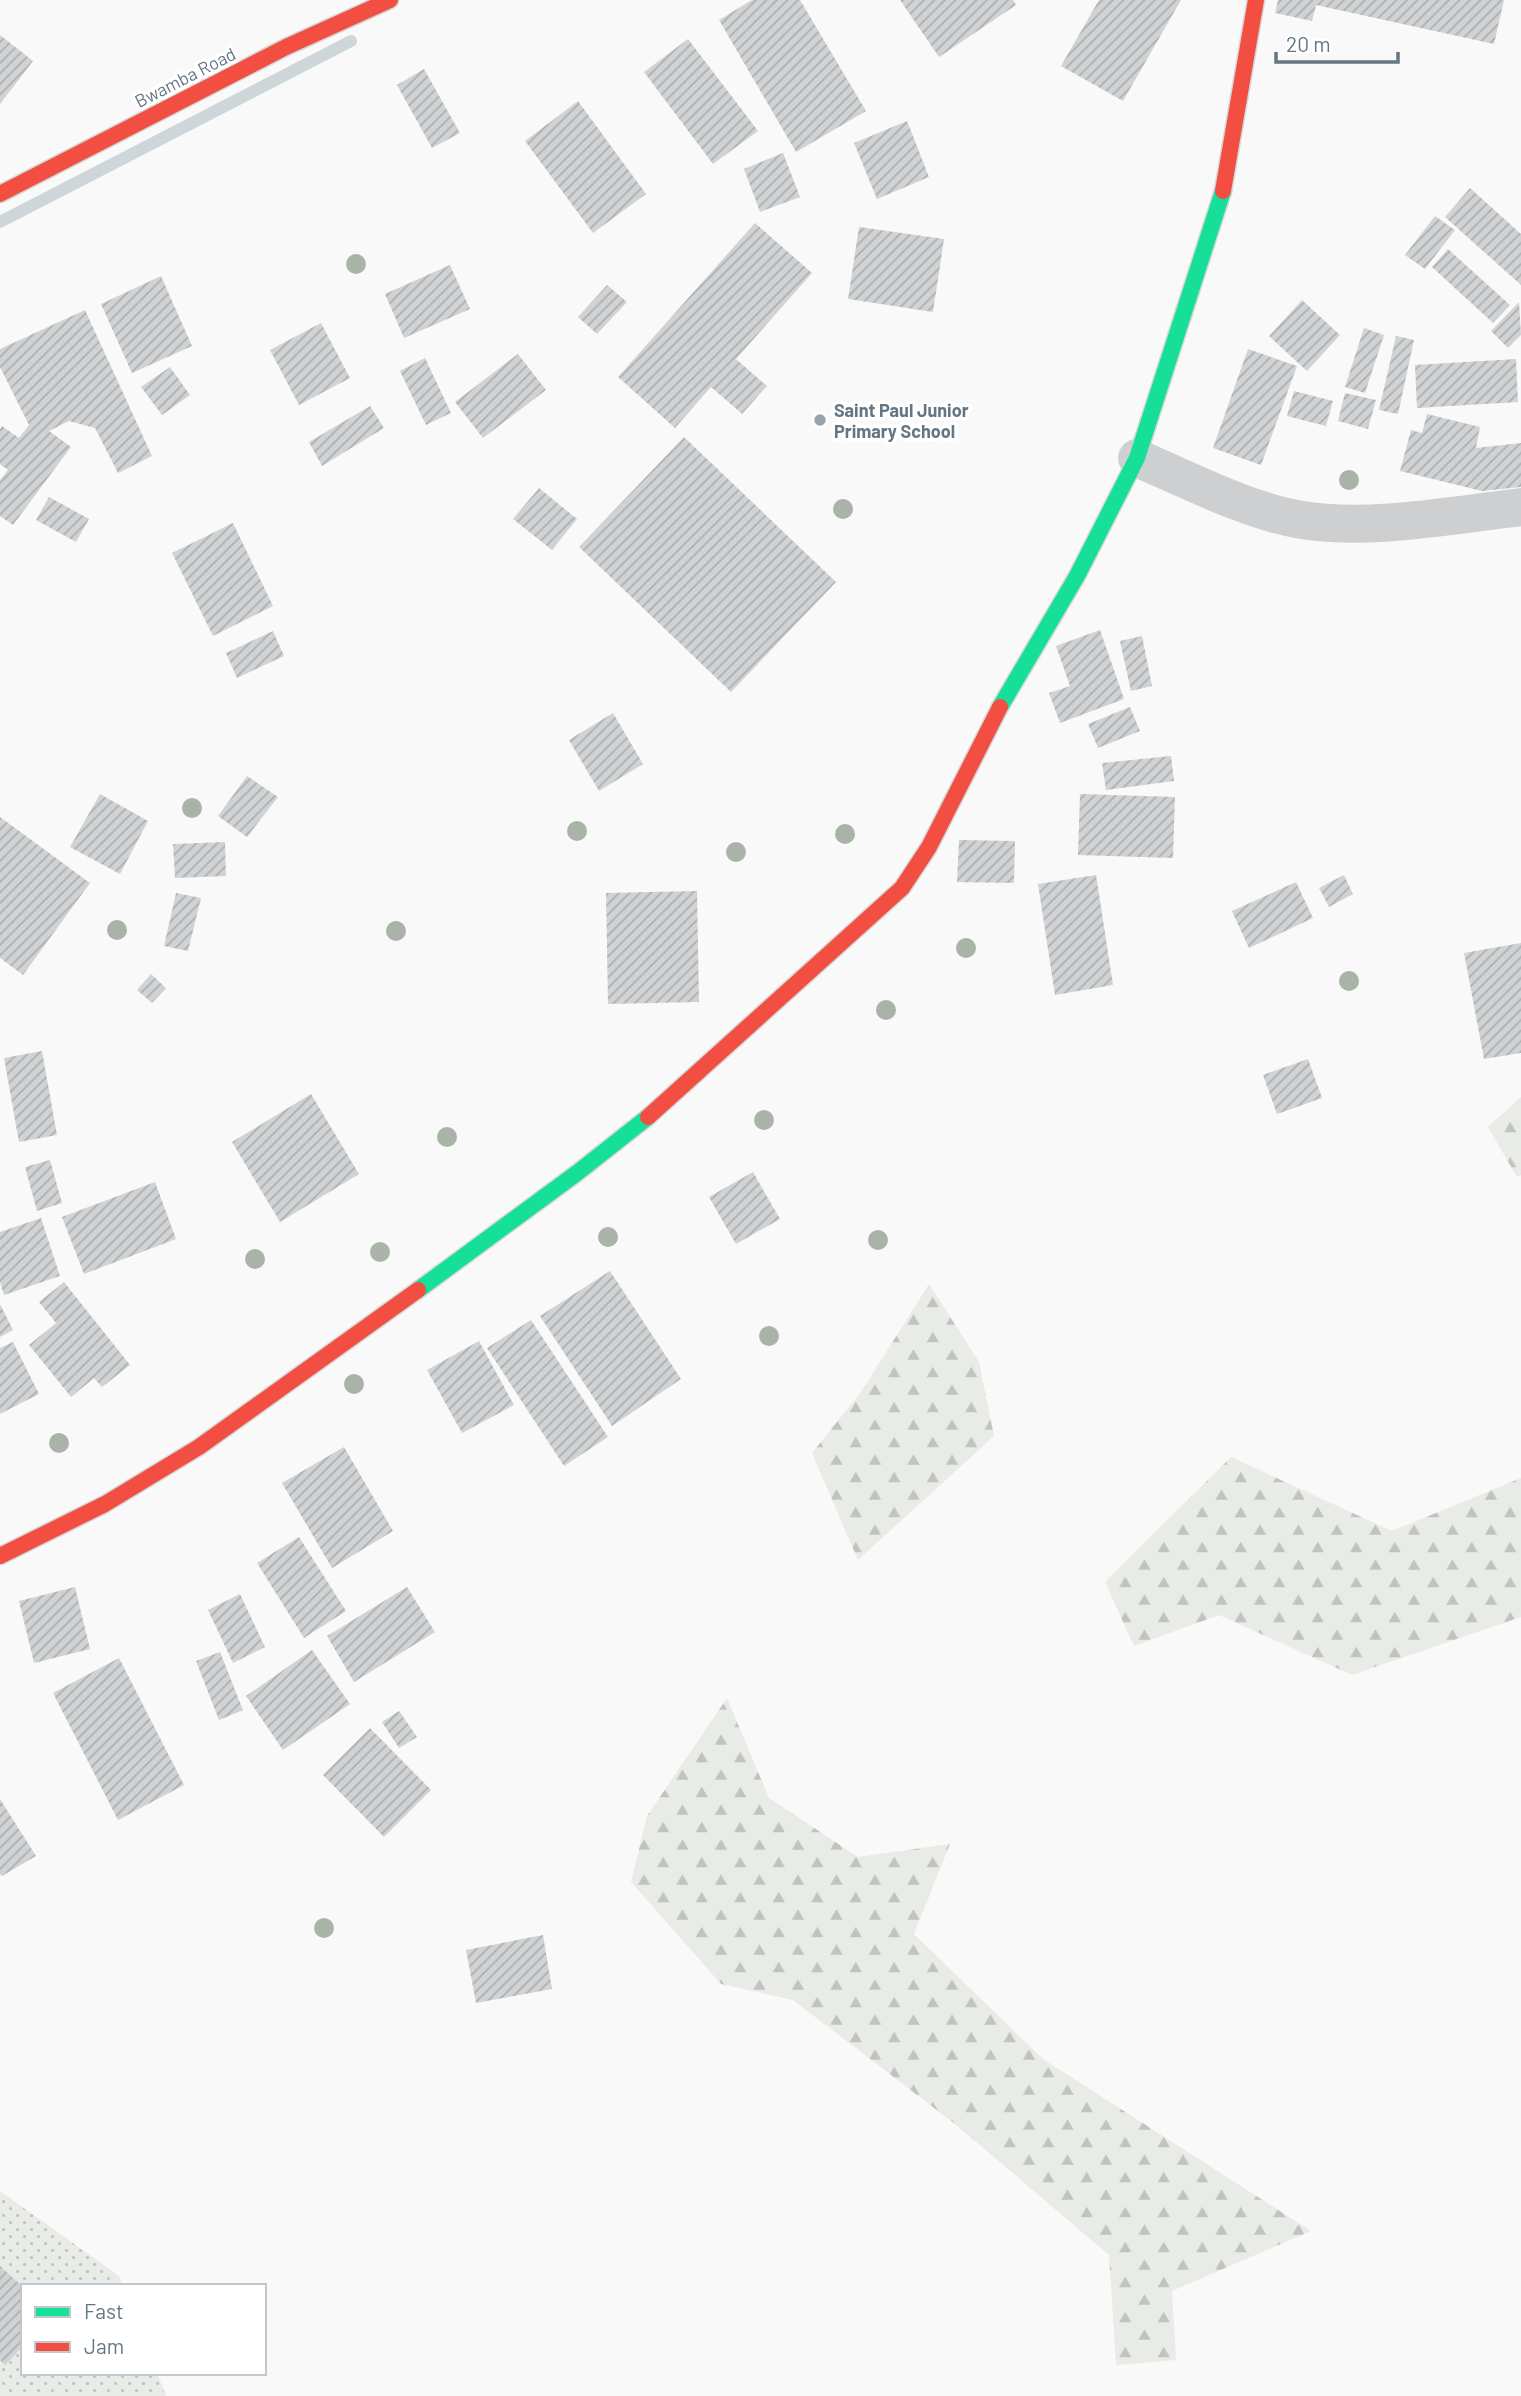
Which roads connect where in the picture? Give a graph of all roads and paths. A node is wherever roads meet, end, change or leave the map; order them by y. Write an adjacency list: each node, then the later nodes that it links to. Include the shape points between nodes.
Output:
1 (390, 0): 3 (street, Bwamba Road, via 286,47)
2 (1256, 0): 4 (street, via 1221,202)
3 (0, 194)
4 (1136, 458): 5 (street, via 1216,492 1303,520 1387,522); 6 (street, via 1077,576 991,722 929,846 902,888 655,1112 576,1174 199,1447 106,1504)
5 (1521, 507)
6 (0, 1556)

